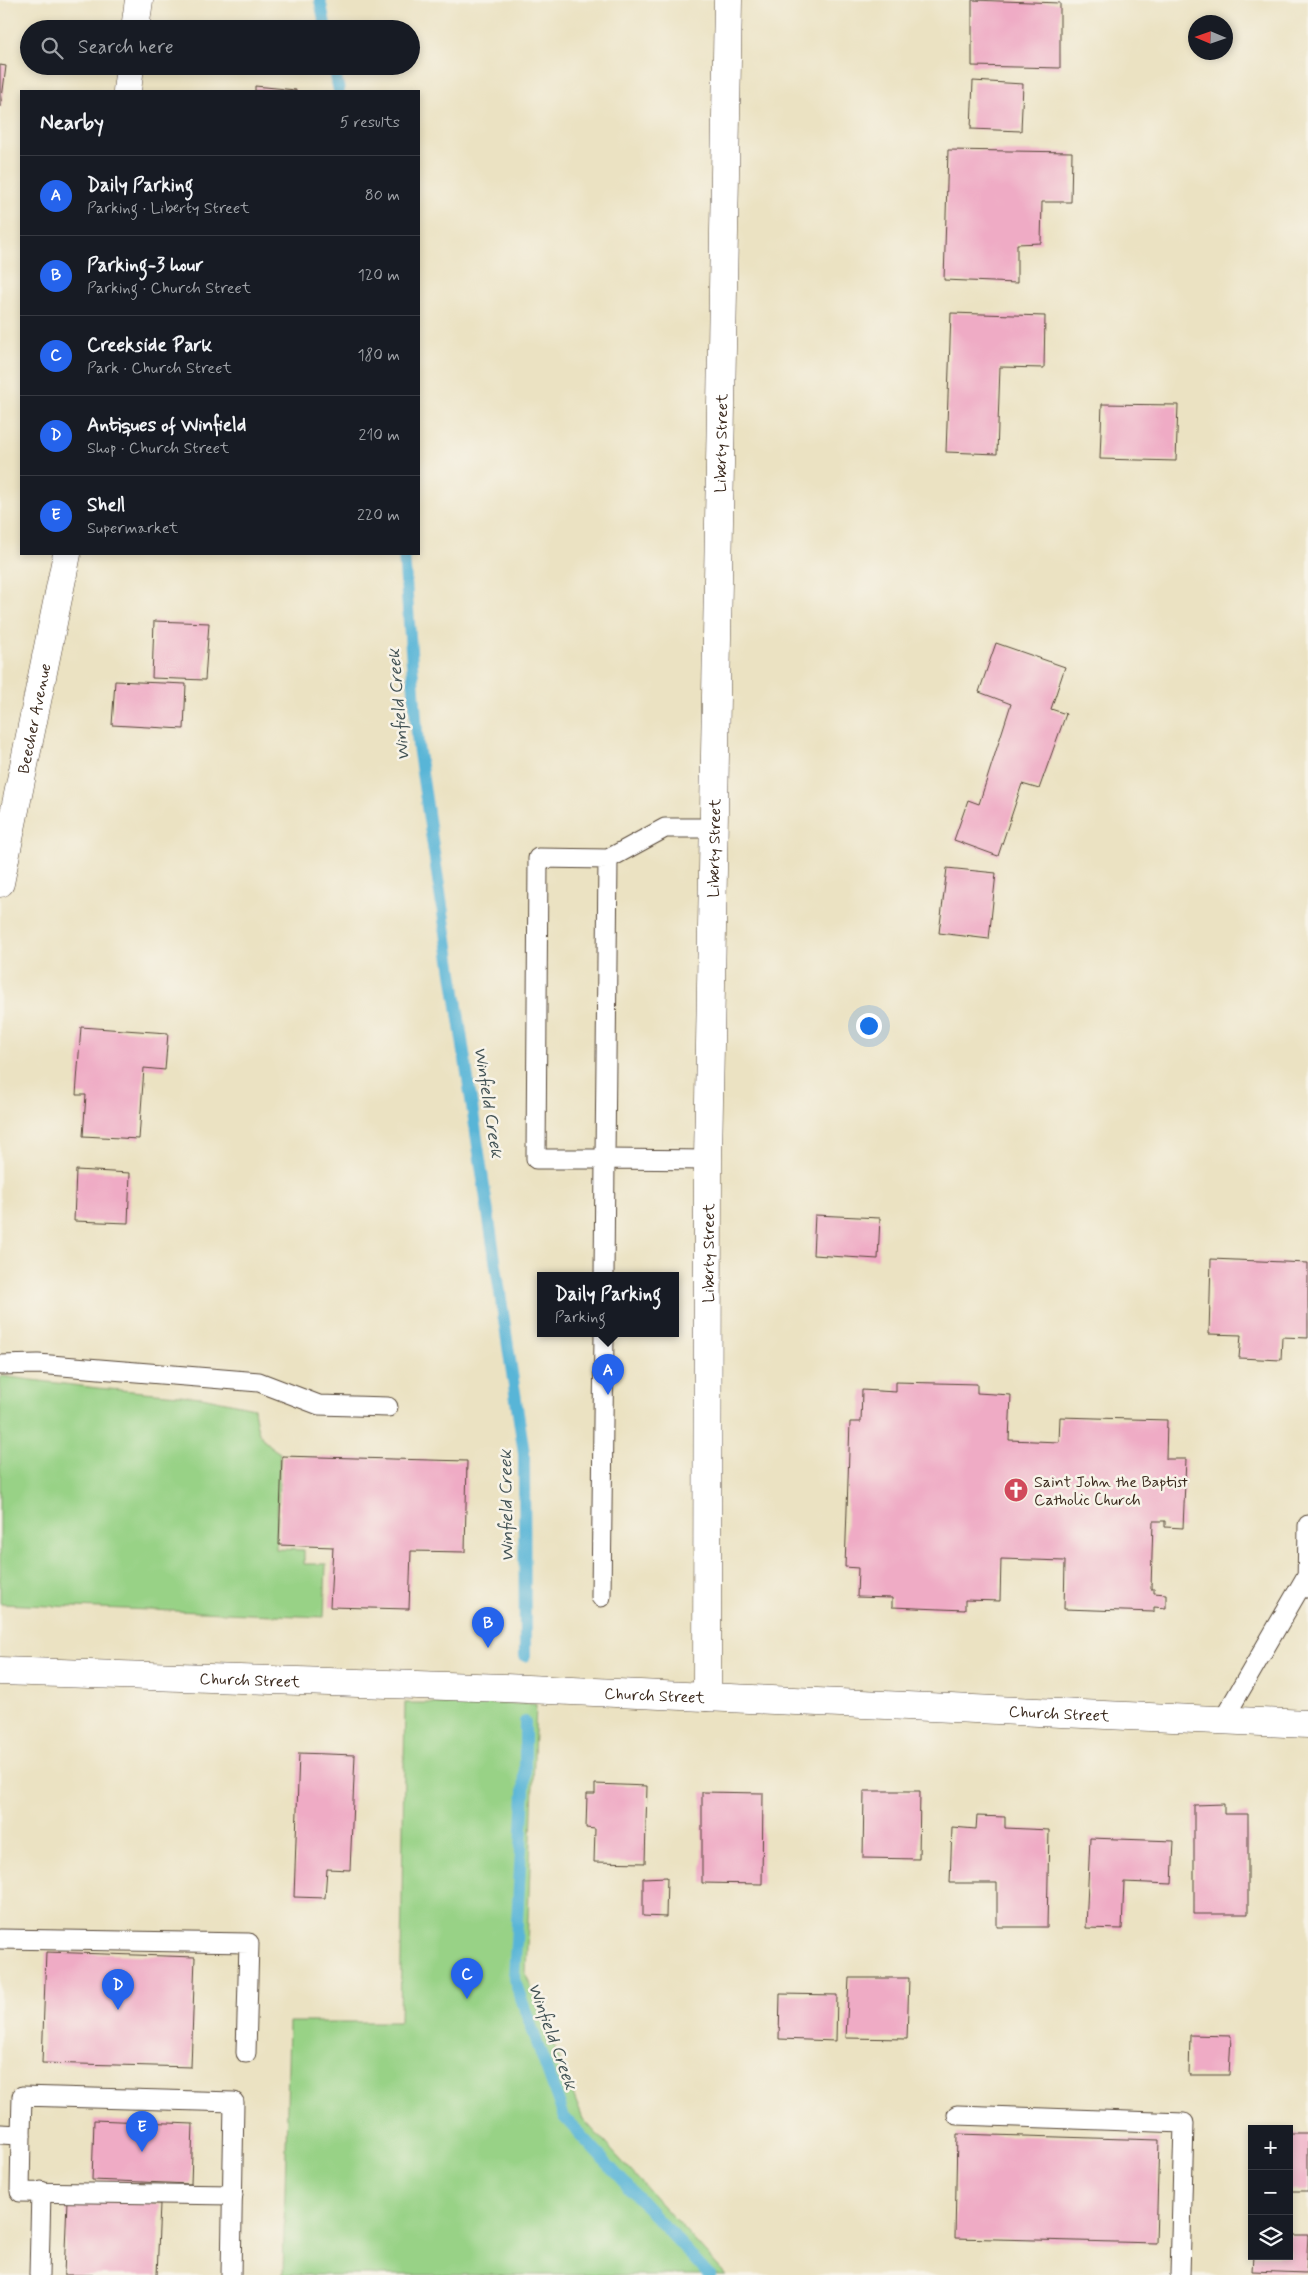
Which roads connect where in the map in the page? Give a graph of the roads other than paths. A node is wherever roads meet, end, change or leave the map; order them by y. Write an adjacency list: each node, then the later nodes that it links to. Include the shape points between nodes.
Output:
1 (138, 0): 3 (street)
2 (728, 0): 7 (street, Liberty Street)
3 (136, 20)
4 (129, 75): 5 (street)
5 (127, 90)
6 (67, 555): 9 (street, Beecher Avenue)
7 (713, 828): 8 (lane, via 665,828); 11 (street, Liberty Street)
8 (608, 859): 10 (lane); 10 (lane, via 538,858 536,1033 536,1159)
9 (0, 883)
10 (605, 1159): 11 (lane); 12 (lane)
11 (708, 1160): 20 (street, Liberty Street)
12 (604, 1272)
13 (604, 1337): 18 (lane)
14 (0, 1365): 15 (lane, via 38,1364 259,1382 319,1405)
15 (388, 1407)
16 (1308, 1525): 17 (lane)
17 (1307, 1586): 21 (lane)
18 (601, 1597)
19 (0, 1671): 20 (street, Church Street)
20 (707, 1697): 21 (street, Church Street)
21 (1223, 1720): 22 (street, Church Street)
22 (1308, 1724)
23 (0, 1939): 24 (lane, via 249,1943)
24 (246, 2053)
25 (957, 2115): 32 (lane, via 1184,2123)
26 (0, 2134): 27 (lane)
27 (21, 2135): 28 (lane, via 20,2192); 29 (lane, via 22,2096 234,2102)
28 (41, 2191): 29 (lane); 30 (lane)
29 (233, 2195): 31 (lane)
30 (39, 2275)
31 (231, 2275)
32 (1180, 2275)

